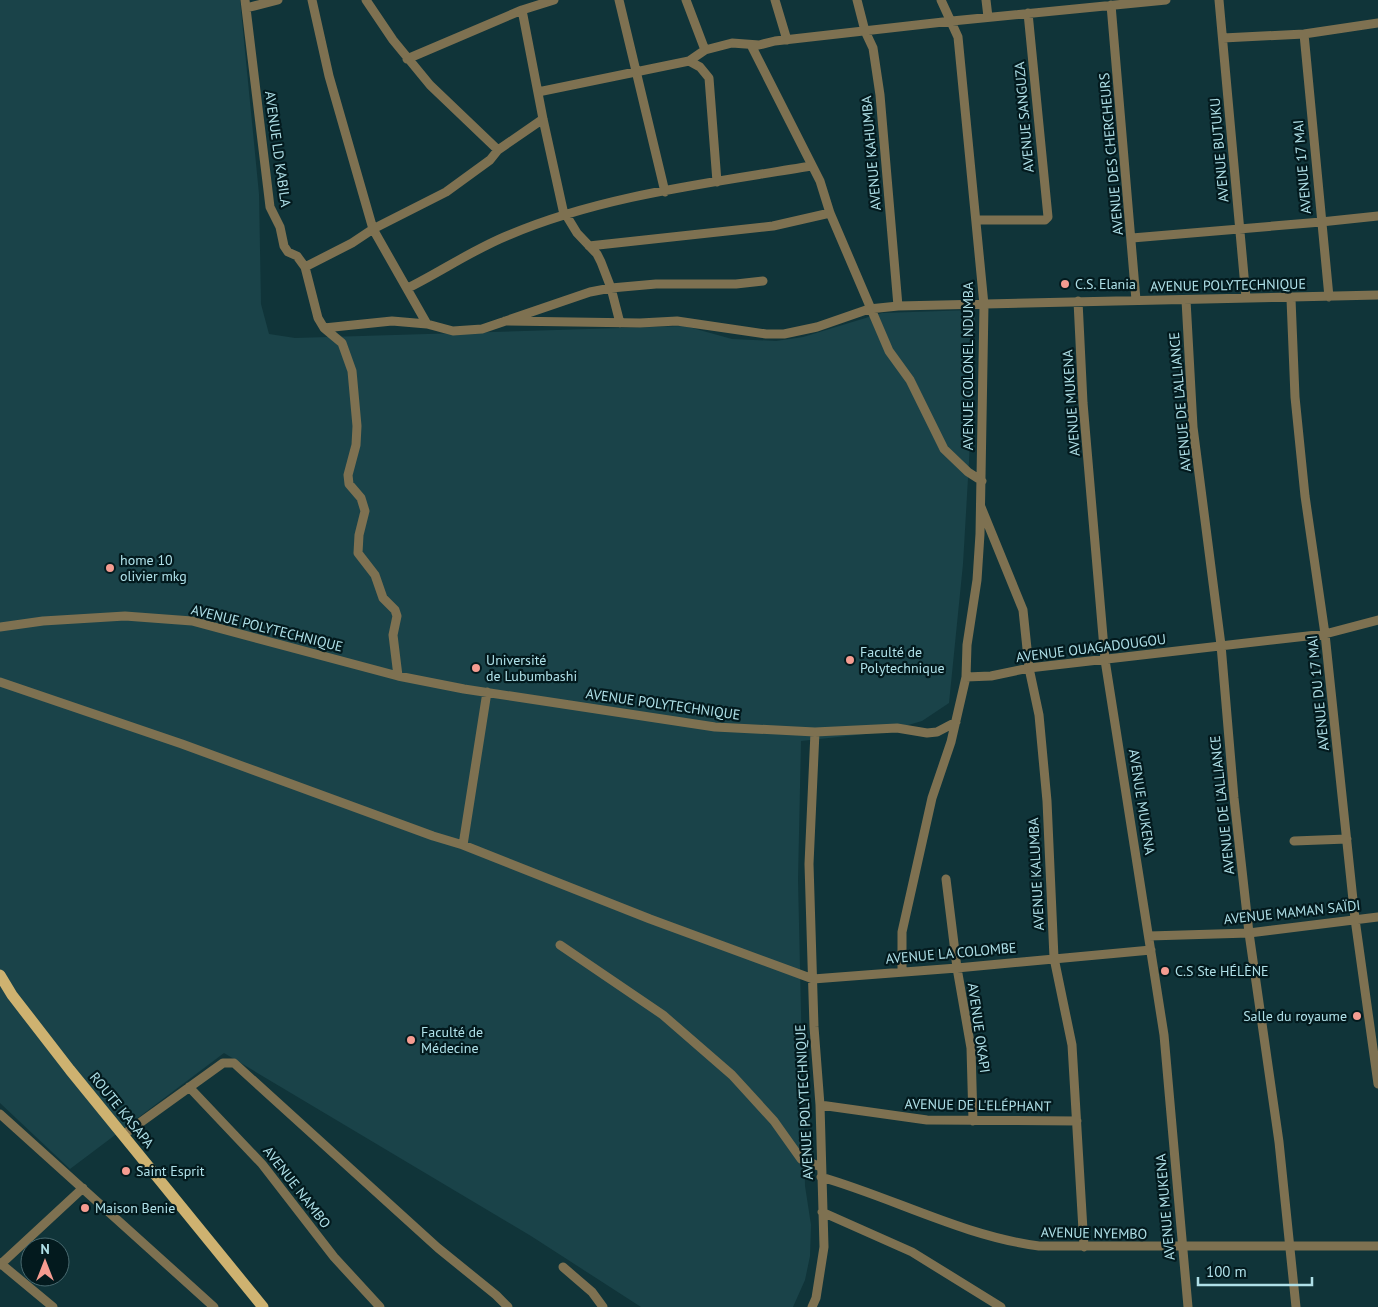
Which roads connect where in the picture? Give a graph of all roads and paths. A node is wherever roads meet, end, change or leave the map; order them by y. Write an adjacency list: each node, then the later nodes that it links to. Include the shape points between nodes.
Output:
1 (278, 0): 15 (street)
2 (312, 0): 44 (street, via 329,76)
3 (366, 0): 29 (street)
4 (554, 0): 17 (street)
5 (619, 0): 31 (street)
6 (686, 0): 28 (street)
7 (775, 0): 26 (street)
8 (857, 0): 23 (street, AVENUE KAHUMBA)
9 (941, 0): 21 (street, AVENUE COLONEL NDUMBA)
10 (986, 0): 20 (street)
11 (1057, 0): 18 (street)
12 (1166, 0): 14 (street)
13 (1219, 0): 25 (street, AVENUE BUTUKU)
14 (1136, 1): 16 (street)
15 (246, 4): 47 (street, AVENUE LD KABILA, via 270,206 280,227 284,246)
16 (1111, 5): 18 (street); 45 (street, AVENUE DES CHERCHEURS)
17 (522, 10): 29 (street); 32 (street)
18 (1058, 10): 19 (street)
19 (1028, 13): 20 (street); 41 (street, AVENUE SANGUZA, via 1048,218)
20 (988, 17): 21 (street)
21 (952, 21): 23 (street); 41 (street, AVENUE COLONEL NDUMBA, via 958,37)
22 (1378, 23): 24 (street)
23 (865, 31): 26 (street); 59 (street, AVENUE KAHUMBA, via 873,48 880,95)
24 (1304, 34): 25 (street); 42 (street, AVENUE 17 MAI)
25 (1223, 38): 43 (street, AVENUE BUTUKU)
26 (787, 40): 27 (street)
27 (751, 45): 28 (street, via 732,43); 35 (street)
28 (705, 50): 30 (street)
29 (407, 59): 34 (street)
30 (689, 62): 31 (street); 36 (street, via 700,67 710,78)
31 (638, 72): 32 (street); 37 (street)
32 (538, 92): 33 (street)
33 (542, 119): 34 (street); 39 (street)
34 (498, 150): 44 (street, via 490,160 446,192)
35 (812, 166): 36 (street); 38 (street, via 824,190)
36 (717, 182): 37 (street)
37 (665, 192): 39 (street)
38 (830, 213): 46 (street, via 773,226); 60 (street)
39 (566, 216): 46 (street); 49 (street, via 510,234)
40 (1378, 216): 42 (street)
41 (977, 220): 58 (street, AVENUE COLONEL NDUMBA)
42 (1322, 222): 43 (street); 52 (street, AVENUE 17 MAI)
43 (1240, 228): 45 (street); 53 (street, AVENUE BUTUKU)
44 (373, 229): 47 (street); 49 (street)
45 (1132, 238): 55 (street, AVENUE DES CHERCHEURS)
46 (589, 246): 50 (street, via 601,262)
47 (305, 267): 64 (street, via 316,312)
48 (764, 281): 50 (street)
49 (408, 288): 63 (street)
50 (611, 288): 61 (street, via 590,292); 62 (street)
51 (1378, 295): 52 (street, AVENUE POLYTECHNIQUE)
52 (1329, 297): 54 (street, AVENUE POLYTECHNIQUE)
53 (1246, 298): 54 (street, AVENUE POLYTECHNIQUE); 56 (street, AVENUE POLYTECHNIQUE)
54 (1291, 298): 69 (street, AVENUE DU 17 MAI, via 1305,496)
55 (1136, 300): 56 (street, AVENUE POLYTECHNIQUE); 57 (street, AVENUE POLYTECHNIQUE)
56 (1186, 300): 70 (street, AVENUE DE L'ALLIANCE, via 1193,427)
57 (1078, 301): 58 (street, AVENUE POLYTECHNIQUE); 71 (street, AVENUE MUKENA, via 1083,403)
58 (984, 305): 59 (street, AVENUE POLYTECHNIQUE); 65 (street, AVENUE COLONEL NDUMBA)
59 (898, 306): 60 (street, AVENUE POLYTECHNIQUE)
60 (869, 310): 62 (street, AVENUE POLYTECHNIQUE, via 784,334 737,332 677,321); 65 (street, via 889,351 910,380 942,446 968,472)
61 (506, 322): 62 (street, AVENUE POLYTECHNIQUE); 63 (street, via 482,329 453,331)
62 (620, 323)
63 (427, 324): 64 (street, via 392,321)
64 (324, 328): 73 (street, via 342,343 352,371 357,426 348,475 349,484 361,498 365,511 358,553 375,575 383,598 397,616 393,635)
65 (982, 480): 66 (street, AVENUE COLONEL NDUMBA)
66 (981, 507): 72 (street, AVENUE KALUMBA, via 1023,610); 74 (street, AVENUE COLONEL NDUMBA)
67 (1378, 620): 69 (street, AVENUE OUAGADOUGOU)
68 (0, 626): 73 (street, AVENUE POLYTECHNIQUE, via 43,620 125,616 192,621)
69 (1325, 634): 70 (street, AVENUE OUAGADOUGOU); 79 (street, AVENUE DU 17 MAI)
70 (1221, 645): 71 (street, AVENUE OUAGADOUGOU); 85 (street, AVENUE DE L'ALLIANCE)
71 (1105, 660): 72 (street, AVENUE OUAGADOUGOU); 86 (street, AVENUE MUKENA)
72 (1029, 668): 74 (street, AVENUE OUAGADOUGOU, via 991,676); 89 (street, AVENUE KALUMBA, via 1039,716 1046,791)
73 (398, 676): 76 (street, AVENUE POLYTECHNIQUE)
74 (966, 677): 77 (street)
75 (0, 682): 81 (street)
76 (487, 692): 78 (street, AVENUE POLYTECHNIQUE, via 707,726); 81 (street)
77 (956, 722): 78 (street, via 937,732 897,728); 91 (street, via 932,798 902,932)
78 (815, 732): 93 (street, AVENUE POLYTECHNIQUE, via 809,864)
79 (1347, 839): 80 (street); 84 (street, AVENUE DU 17 MAI)
80 (1294, 841)
81 (463, 844): 93 (street)
82 (946, 879): 90 (street, AVENUE OKAPI)
83 (1378, 916): 84 (street, AVENUE MAMAN SAÏDI)
84 (1356, 919): 85 (street, AVENUE MAMAN SAÏDI); 94 (street, AVENUE DU 17 MAI)
85 (1249, 933): 86 (street, AVENUE MAMAN SAÏDI); 107 (street, AVENUE DE L'ALLIANCE, via 1279,1142)
86 (1149, 936): 88 (street, AVENUE MUKENA)
87 (560, 945): 101 (street, AVENUE NYEMBO, via 663,1015 732,1075 774,1121 801,1159)
88 (1151, 950): 89 (street, AVENUE LA COLOMBE); 106 (street, AVENUE MUKENA, via 1164,1035)
89 (1054, 958): 90 (street, AVENUE LA COLOMBE); 99 (street, AVENUE KALUMBA, via 1071,1037)
90 (957, 968): 91 (street, AVENUE LA COLOMBE); 98 (street, AVENUE OKAPI, via 973,1065)
91 (902, 971): 93 (street, AVENUE LA COLOMBE)
92 (0, 976): 100 (main road, ROUTE KASAPA)
93 (814, 979): 96 (street, AVENUE POLYTECHNIQUE, via 815,1053)
94 (1378, 1084)
95 (189, 1087): 100 (street); 113 (street, AVENUE NAMBO, via 262,1164 334,1257); 114 (street, via 223,1063 234,1063)
96 (820, 1105): 98 (street, AVENUE DE L'ELÉPHANT, via 909,1119); 101 (street, AVENUE POLYTECHNIQUE)
97 (0, 1114): 102 (street)
98 (973, 1121): 99 (street, AVENUE DE L'ELÉPHANT)
99 (1077, 1121): 105 (street, AVENUE KALUMBA)
100 (123, 1135): 112 (main road, ROUTE KASAPA)
101 (821, 1172): 103 (street, AVENUE POLYTECHNIQUE); 105 (street, AVENUE NYEMBO, via 1005,1241)
102 (83, 1188): 108 (street); 111 (street)
103 (822, 1212): 116 (street, AVENUE POLYTECHNIQUE, via 824,1247); 117 (street, via 912,1252)
104 (1378, 1246): 107 (street, AVENUE NYEMBO)
105 (1084, 1248): 106 (street, AVENUE NYEMBO)
106 (1181, 1248): 107 (street, AVENUE NYEMBO); 118 (street, AVENUE MUKENA)
107 (1290, 1248): 119 (street, AVENUE DE L'ALLIANCE)
108 (0, 1264): 110 (street)
109 (563, 1267): 115 (street, via 592,1292)
110 (53, 1307)
111 (214, 1307)
112 (263, 1307)
113 (380, 1307)
114 (508, 1307)
115 (603, 1307)
116 (812, 1307)
117 (1001, 1307)
118 (1188, 1307)
119 (1296, 1307)

